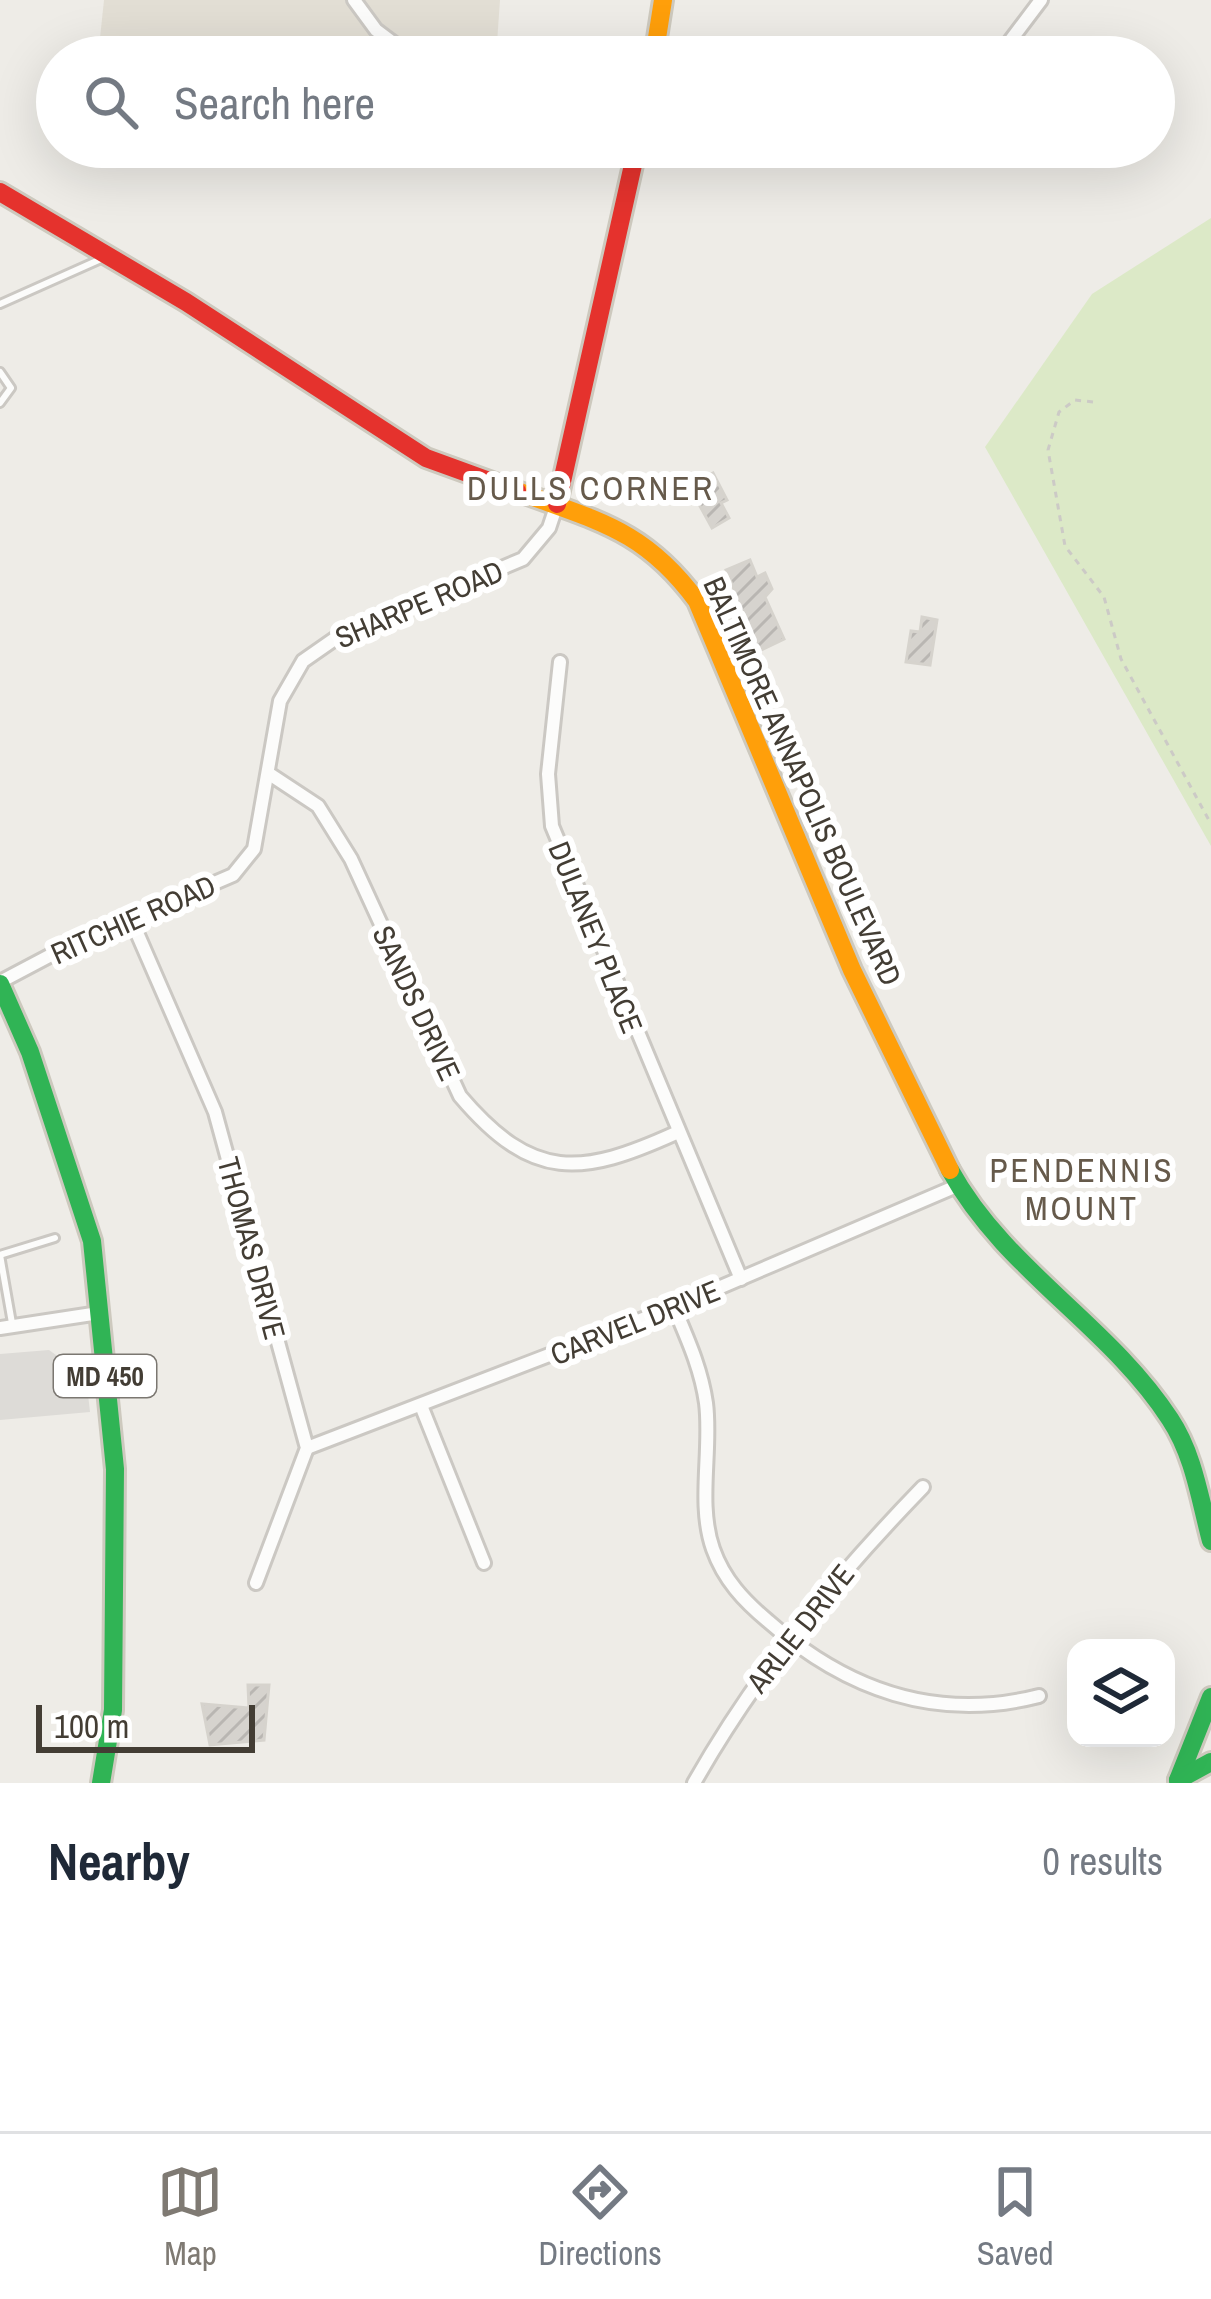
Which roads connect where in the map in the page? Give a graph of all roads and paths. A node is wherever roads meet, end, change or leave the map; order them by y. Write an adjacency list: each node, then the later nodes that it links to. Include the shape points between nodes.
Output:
1 (354, 0): 4 (street)
2 (663, 0): 5 (main road)
3 (1041, 0): 6 (street)
4 (384, 36)
5 (657, 36)
6 (1014, 36)
7 (632, 168): 14 (main road)
8 (0, 192): 9 (main road, BALTIMORE ANNAPOLIS BOULEVARD)
9 (108, 256): 10 (lane); 14 (main road, BALTIMORE ANNAPOLIS BOULEVARD, via 426,458)
10 (0, 304)
11 (0, 372): 13 (lane, via 11,388)
12 (1093, 402): 17 (path, via 1075,400 1059,412 1048,450 1065,546 1104,597 1121,659)
13 (0, 403)
14 (557, 505): 16 (street, SHARPE ROAD, via 523,559 336,638 303,661 280,701); 21 (main road, BALTIMORE ANNAPOLIS BOULEVARD, via 631,533 672,567 697,602 904,1082)
15 (560, 662): 20 (street, DULANEY PLACE, via 548,774 552,826)
16 (271, 775): 18 (street, RITCHIE ROAD, via 254,850 233,875); 20 (street, SANDS DRIVE, via 318,806 351,859 460,1096 484,1124 559,1166 611,1159)
17 (1211, 824)
18 (130, 919): 19 (street, RITCHIE ROAD); 29 (street, THOMAS DRIVE, via 214,1112)
19 (0, 983): 26 (main road, MD 450, via 92,1241)
20 (676, 1133): 24 (street, DULANEY PLACE)
21 (959, 1185): 24 (street, CARVEL DRIVE); 31 (main road, BALTIMORE ANNAPOLIS BOULEVARD, via 1008,1252 1157,1400 1185,1451)
22 (56, 1238): 23 (lane)
23 (0, 1255): 27 (lane)
24 (741, 1279): 25 (street, CARVEL DRIVE)
25 (674, 1307): 28 (street, CARVEL DRIVE); 34 (street, via 706,1406 711,1545 742,1599)
26 (99, 1313): 27 (street); 39 (main road, MD 450, via 115,1469 113,1710)
27 (6, 1327)
28 (422, 1408): 29 (street, CARVEL DRIVE); 32 (street)
29 (307, 1448): 33 (street)
30 (923, 1487): 34 (street, ARLIE DRIVE)
31 (1211, 1541)
32 (484, 1563)
33 (256, 1583)
34 (788, 1639): 35 (street, via 871,1690 911,1701 1000,1706); 40 (street, ARLIE DRIVE)
35 (1039, 1696)
36 (1211, 1697): 38 (main road)
37 (1211, 1762): 38 (main road)
38 (1176, 1782)
39 (101, 1783)
40 (694, 1783)

